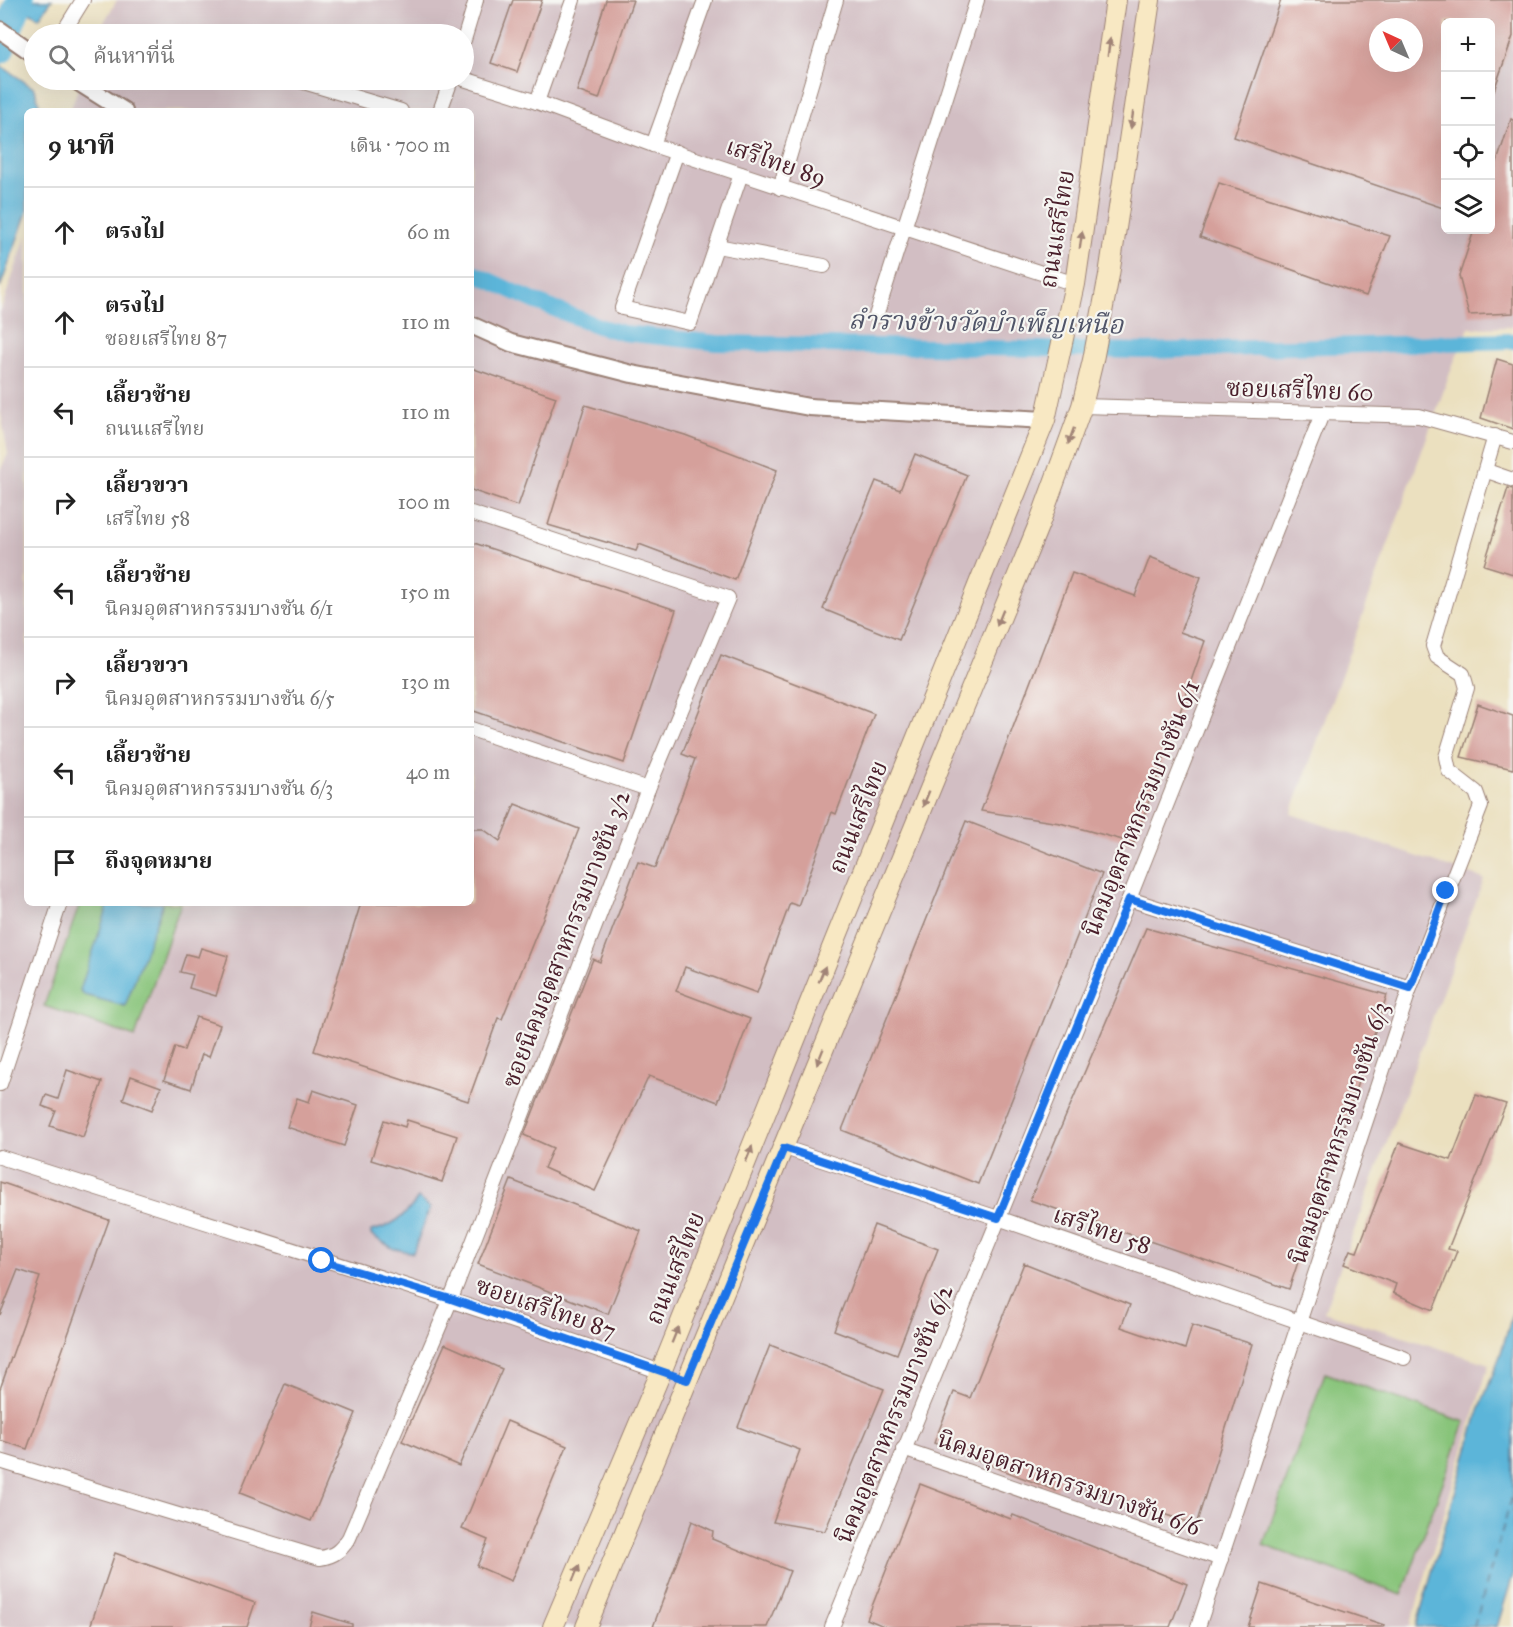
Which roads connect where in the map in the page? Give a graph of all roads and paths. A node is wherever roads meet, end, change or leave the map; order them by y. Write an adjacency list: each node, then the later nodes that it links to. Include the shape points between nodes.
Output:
1 (83, 0): 9 (street)
2 (476, 0): 10 (street)
3 (573, 0): 17 (street)
4 (705, 0): 21 (street)
5 (836, 0): 24 (street)
6 (977, 0): 25 (street)
7 (1116, 0): 28 (main road, ถนนเสรีไทย, one-way to 7)
8 (1150, 0): 31 (main road, one-way to 31, via 1098,339)
9 (68, 24)
10 (469, 24)
11 (0, 30): 12 (street)
12 (24, 47)
13 (474, 82): 17 (street, เสรีไทย 89)
14 (91, 90): 18 (street)
15 (331, 90): 19 (street)
16 (447, 90): 20 (street)
17 (537, 102): 21 (street, เสรีไทย 89)
18 (119, 108)
19 (391, 108)
20 (441, 108)
21 (653, 145): 22 (street, เสรีไทย 89)
22 (677, 152): 23 (street, เสรีไทย 89); 26 (street, via 622,308 690,323)
23 (741, 174): 24 (street, เสรีไทย 89); 26 (street)
24 (780, 188): 25 (street, เสรีไทย 89)
25 (903, 228): 28 (street, เสรีไทย 89); 29 (street)
26 (717, 246): 27 (street)
27 (824, 266)
28 (1075, 284): 33 (main road, ถนนเสรีไทย)
29 (876, 316)
30 (474, 326): 33 (street, via 511,343 621,371 798,406)
31 (1082, 406): 32 (street, ซอยเสรีไทย 60); 45 (main road, one-way to 45, via 1039,524)
32 (1322, 414): 34 (street, ซอยเสรีไทย 60, via 1419,416); 41 (street, นิคมอุตสาหกรรมบางชัน 6/1)
33 (1045, 420): 51 (main road, ถนนเสรีไทย, one-way to 33)
34 (1496, 436): 35 (street, ซอยเสรีไทย 60); 36 (street, นิคมอุตสาหกรรมบางชัน 6/3)
35 (1513, 442)
36 (1487, 471): 37 (street); 43 (street, นิคมอุตสาหกรรมบางชัน 6/3, via 1433,646 1437,657 1463,674 1467,688 1446,757 1449,771 1476,792 1480,806)
37 (1513, 480)
38 (474, 514): 40 (street, ซอยนิคมอุตสาหกรรมบางชัน 3/2, via 728,598)
39 (474, 730): 40 (street)
40 (648, 789): 48 (street, ซอยนิคมอุตสาหกรรมบางชัน 3/2)
41 (1129, 899): 43 (street); 47 (street, นิคมอุตสาหกรรมบางชัน 6/1)
42 (59, 906): 44 (street)
43 (1410, 988): 49 (street, นิคมอุตสาหกรรมบางชัน 6/3)
44 (0, 1084)
45 (784, 1148): 47 (street, เสรีไทย 58); 52 (main road)
46 (0, 1157): 48 (street, ซอยเสรีไทย 87)
47 (998, 1218): 49 (street, เสรีไทย 58); 53 (street, นิคมอุตสาหกรรมบางชัน 6/2)
48 (451, 1299): 51 (street, ซอยเสรีไทย 87); 54 (street, ซอยนิคมอุตสาหกรรมบางชัน 3/2, via 349,1538 331,1557 320,1558)
49 (1301, 1322): 50 (street, เสรีไทย 58); 55 (street, นิคมอุตสาหกรรมบางชัน 6/3)
50 (1404, 1358)
51 (661, 1372): 52 (main road); 56 (main road, ถนนเสรีไทย, one-way to 51)
52 (687, 1380): 57 (main road)
53 (903, 1449): 55 (street, นิคมอุตสาหกรรมบางชัน 6/6); 58 (street, นิคมอุตสาหกรรมบางชัน 6/2)
54 (0, 1461)
55 (1221, 1559): 59 (street, นิคมอุตสาหกรรมบางชัน 6/3)
56 (553, 1627)
57 (586, 1627)
58 (832, 1627)
59 (1198, 1627)

